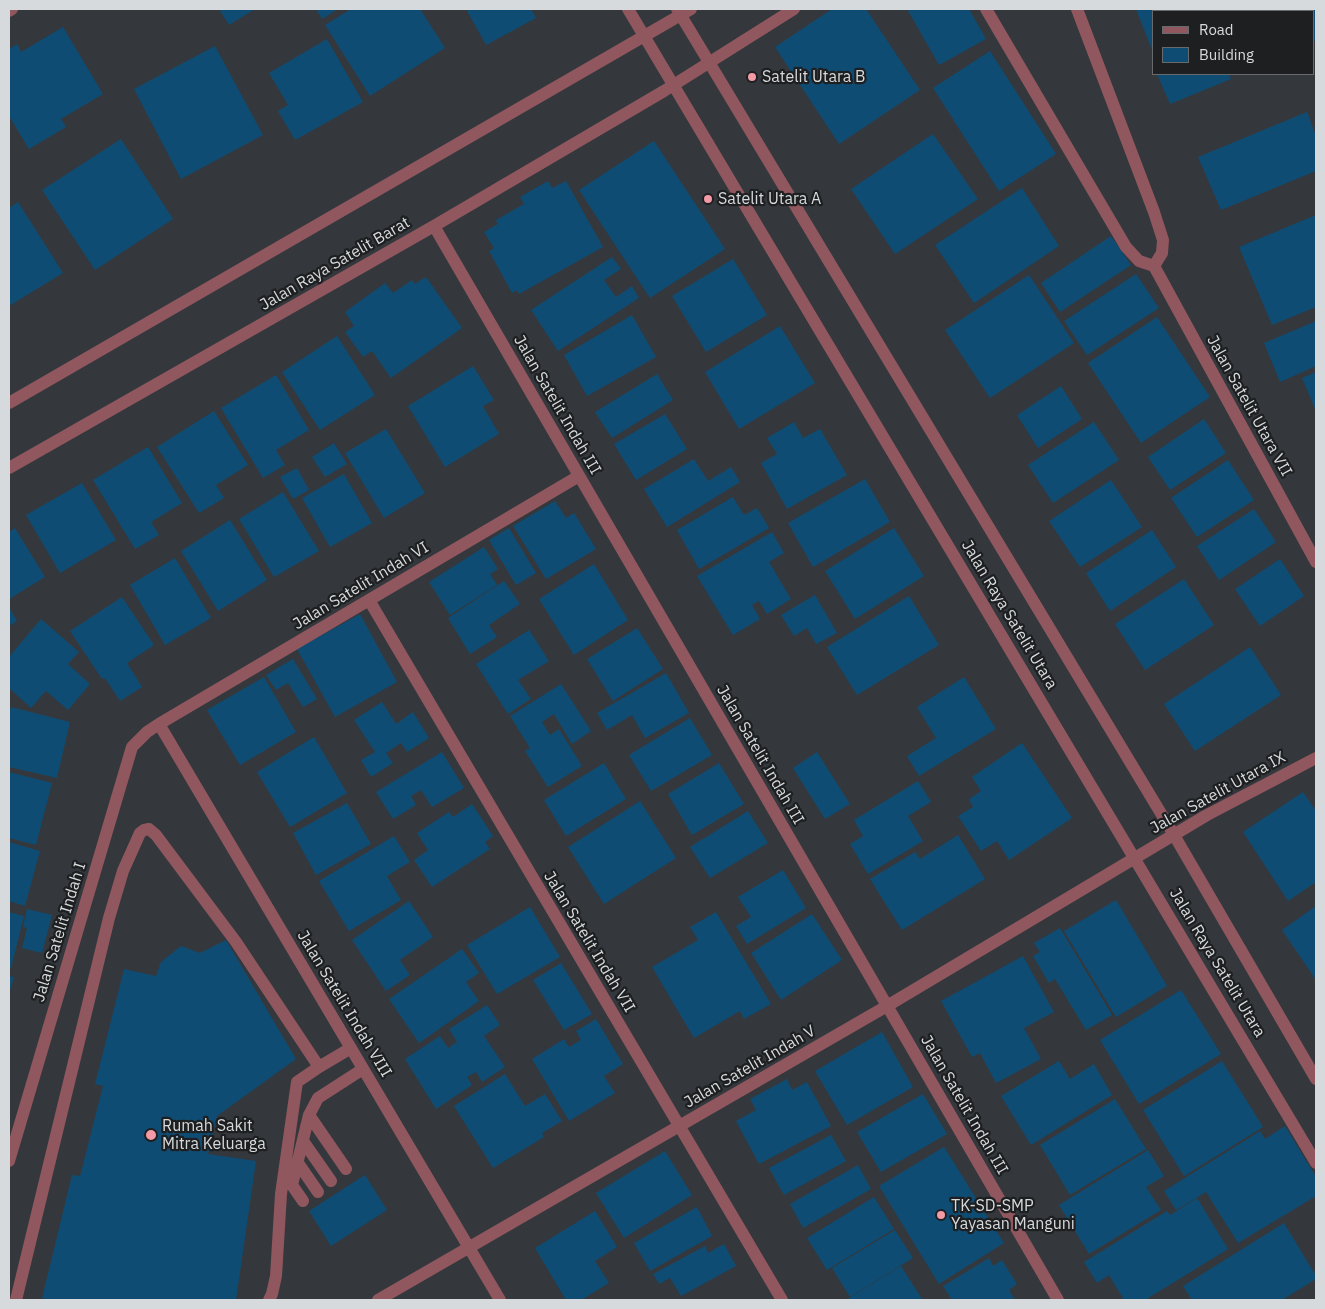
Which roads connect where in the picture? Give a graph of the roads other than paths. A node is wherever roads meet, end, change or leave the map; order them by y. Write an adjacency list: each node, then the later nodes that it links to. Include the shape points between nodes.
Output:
1 (12, 9): 6 (street)
2 (628, 9): 8 (street, Jalan Raya Satelit Utara)
3 (794, 9): 9 (street)
4 (986, 9): 12 (street, via 1126,247 1139,261)
5 (1077, 9): 12 (street, via 1163,240 1162,252)
6 (9, 11)
7 (683, 11): 8 (street, Jalan Raya Satelit Utara); 9 (street, Jalan Raya Satelit Utara)
8 (645, 36): 10 (street, Jalan Raya Satelit Utara); 13 (street)
9 (709, 63): 10 (street); 20 (street, Jalan Raya Satelit Utara)
10 (674, 85): 11 (street, Jalan Raya Satelit Barat); 21 (street, Jalan Raya Satelit Utara)
11 (434, 226): 14 (street, Jalan Raya Satelit Barat); 15 (street, Jalan Satelit Indah III)
12 (1154, 266): 16 (street, Jalan Satelit Utara VII)
13 (9, 403)
14 (9, 468)
15 (579, 476): 17 (street, Jalan Satelit Indah VI); 22 (street, Jalan Satelit Indah III)
16 (1316, 562)
17 (369, 600): 18 (street, Jalan Satelit Indah VI); 28 (street, Jalan Satelit Indah VII)
18 (159, 724): 23 (street, Jalan Satelit Indah VIII); 30 (street, Jalan Satelit Indah I, via 132,747)
19 (1316, 758): 20 (street, Jalan Satelit Utara IX)
20 (1174, 835): 21 (street, Jalan Satelit Utara IX); 26 (street, Jalan Raya Satelit Utara)
21 (1135, 858): 22 (street, Jalan Satelit Indah V); 32 (street, Jalan Raya Satelit Utara)
22 (887, 1006): 28 (street, Jalan Satelit Indah V); 45 (street, Jalan Satelit Indah III)
23 (351, 1048): 24 (street); 25 (street, Jalan Satelit Indah VIII)
24 (319, 1067): 37 (street, via 297,1082); 40 (street, via 236,942 156,835 149,829 140,833 123,871 109,918)
25 (363, 1069): 27 (street, via 318,1098); 39 (street, Jalan Satelit Indah VIII)
26 (1316, 1079)
27 (308, 1116): 29 (street); 33 (street)
28 (679, 1126): 39 (street, Jalan Satelit Indah V); 44 (street, Jalan Satelit Indah VII)
29 (303, 1141): 31 (street); 34 (street)
30 (9, 1161)
31 (298, 1163): 35 (street); 36 (street)
32 (1316, 1163)
33 (346, 1169)
34 (331, 1181)
35 (292, 1185): 37 (street); 38 (street)
36 (318, 1192)
37 (282, 1194): 41 (street, via 276,1276)
38 (303, 1201)
39 (469, 1248): 42 (street, Jalan Satelit Indah V); 43 (street, Jalan Satelit Indah VIII)
40 (16, 1300)
41 (269, 1300)
42 (378, 1300)
43 (500, 1300)
44 (782, 1300)
45 (1058, 1300)

